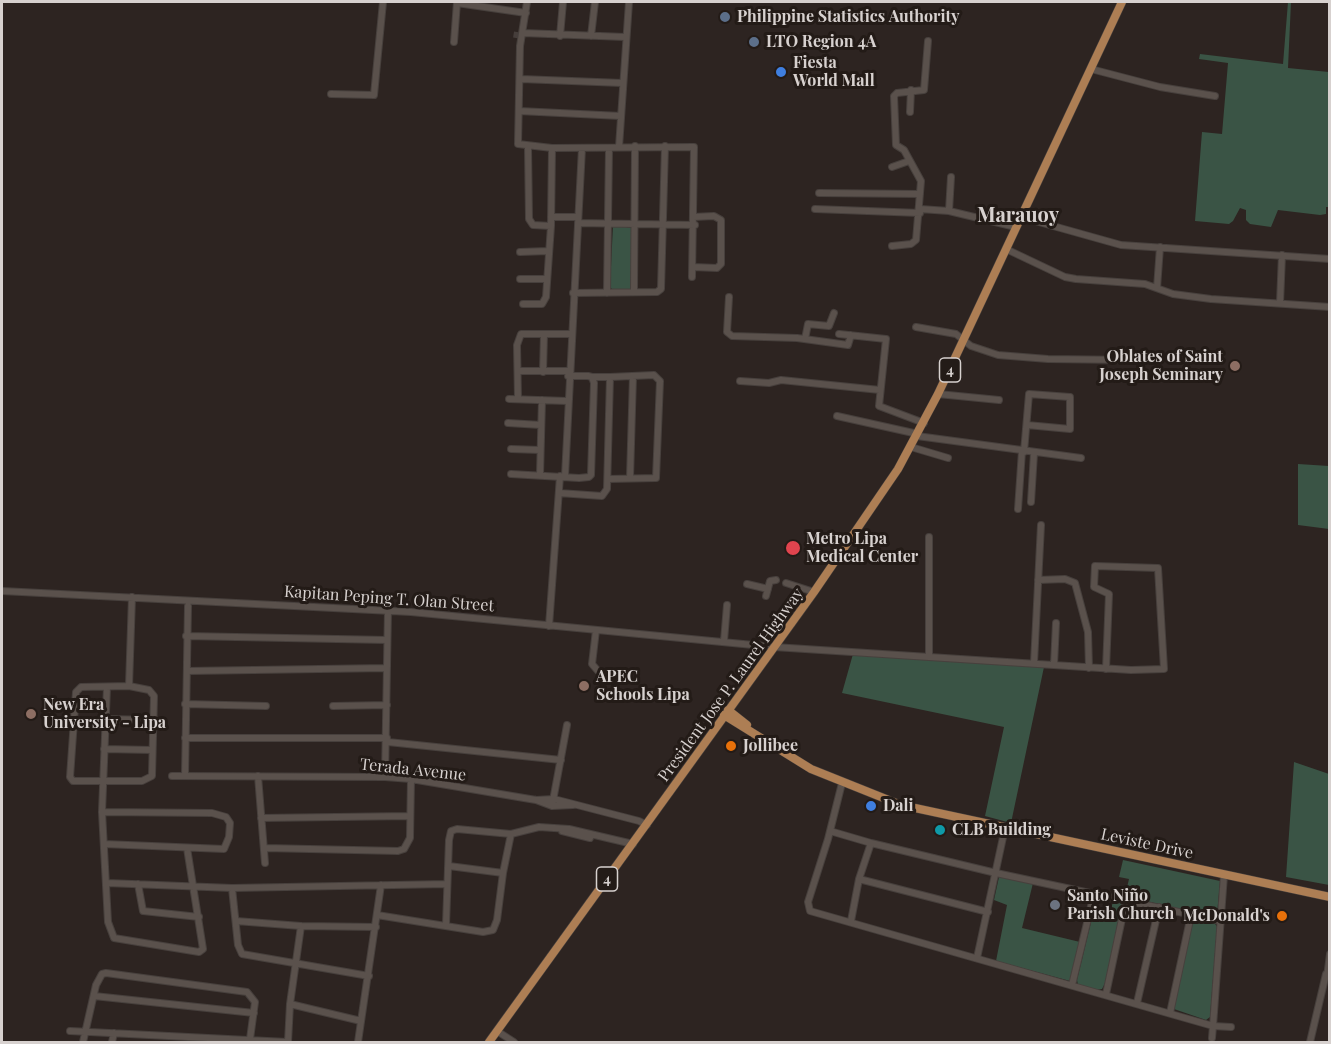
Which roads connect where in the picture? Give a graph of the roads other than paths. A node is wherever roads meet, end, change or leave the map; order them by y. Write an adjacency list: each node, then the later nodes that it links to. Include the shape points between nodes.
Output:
1 (383, 2): 19 (street, via 374,95)
2 (458, 2): 8 (street); 14 (street)
3 (527, 2): 8 (street)
4 (563, 2): 10 (street)
5 (595, 2): 11 (street)
6 (629, 2): 12 (street)
7 (1122, 2): 15 (main road, President Jose P. Laurel Highway / 4)
8 (526, 13): 9 (street)
9 (519, 35): 10 (street); 16 (street)
10 (560, 36): 11 (street)
11 (591, 36): 12 (street)
12 (626, 37): 17 (street)
13 (928, 41): 18 (street, via 925,88)
14 (454, 42)
15 (1091, 69): 20 (street); 41 (main road, President Jose P. Laurel Highway / 4)
16 (520, 79): 17 (street); 21 (street)
17 (622, 83): 23 (street)
18 (911, 90): 22 (street); 31 (street, via 894,95 893,105 895,143)
19 (331, 94)
20 (1215, 96)
21 (519, 111): 23 (street); 26 (street, via 518,144)
22 (910, 112)
23 (621, 116): 27 (street)
24 (635, 146): 25 (street); 27 (street); 43 (street)
25 (665, 146): 40 (street, via 692,145 695,149); 45 (street)
26 (528, 147): 28 (street); 46 (street, via 529,219 532,225)
27 (620, 147): 30 (street)
28 (552, 148): 29 (street); 39 (street)
29 (582, 148): 30 (street); 42 (street)
30 (609, 148): 44 (street)
31 (909, 161): 32 (street); 35 (street, via 919,174)
32 (892, 167)
33 (951, 177): 38 (street)
34 (819, 193): 35 (street)
35 (920, 194): 37 (street)
36 (814, 209): 37 (street)
37 (920, 211): 38 (street); 49 (street, via 914,243)
38 (949, 211): 48 (street)
39 (551, 217): 42 (street); 46 (street)
40 (693, 217): 47 (street); 56 (street, via 714,216 721,220 721,264 717,268)
41 (1021, 217): 48 (main road, President Jose P. Laurel Highway / 4); 50 (street, via 1121,245)
42 (578, 220): 44 (street); 62 (street)
43 (636, 222): 44 (street); 45 (street); 61 (street)
44 (608, 223): 63 (street)
45 (664, 223): 47 (street); 61 (street, via 661,289)
46 (551, 225): 52 (street)
47 (695, 225): 56 (street)
48 (1016, 227): 51 (main road, President Jose P. Laurel Highway / 4)
49 (892, 246)
50 (1160, 246): 54 (street); 60 (street)
51 (1006, 249): 60 (street, via 1065,277); 75 (main road, President Jose P. Laurel Highway / 4)
52 (549, 251): 53 (street); 59 (street)
53 (520, 252)
54 (1282, 255): 55 (street); 65 (street)
55 (1329, 259)
56 (693, 267): 57 (street)
57 (692, 277)
58 (520, 279): 59 (street)
59 (546, 279): 66 (street, via 544,302)
60 (1156, 288): 65 (street, via 1211,299)
61 (634, 292): 63 (street)
62 (573, 293): 63 (street); 71 (street)
63 (607, 293)
64 (729, 297): 74 (street, via 728,334)
65 (1280, 303): 67 (street)
66 (523, 304)
67 (1329, 306)
68 (834, 313): 74 (street, via 829,326 808,324)
69 (916, 327): 75 (street)
70 (544, 334): 71 (street); 77 (street, via 521,334); 78 (street)
71 (571, 334): 79 (street)
72 (839, 334): 73 (street)
73 (851, 335): 74 (street, via 848,345); 84 (street, via 886,339)
74 (805, 339)
75 (964, 339): 76 (street, via 977,348 1008,357); 85 (main road, President Jose P. Laurel Highway / 4)
76 (1128, 360)
77 (518, 371): 78 (street); 87 (street)
78 (543, 372): 79 (street)
79 (568, 374): 81 (street); 90 (street)
80 (633, 376): 82 (street); 108 (street); 108 (street, via 654,375 660,381 657,474 654,480)
81 (592, 377): 82 (street); 106 (street, via 591,475)
82 (610, 377): 107 (street)
83 (740, 381): 84 (street, via 781,380)
84 (880, 390): 93 (street, via 879,406)
85 (938, 394): 89 (street); 93 (main road, President Jose P. Laurel Highway / 4)
86 (509, 399): 87 (street)
87 (518, 399): 88 (street)
88 (542, 400): 90 (street); 94 (street)
89 (999, 400)
90 (567, 401): 106 (street)
91 (837, 416): 96 (street)
92 (508, 423): 94 (street)
93 (924, 423): 96 (main road, President Jose P. Laurel Highway / 4)
94 (541, 425): 99 (street)
95 (1027, 425): 95 (street, via 1029,394 1070,396 1070,429); 100 (street)
96 (917, 435): 97 (main road, President Jose P. Laurel Highway / 4); 100 (street)
97 (911, 447): 102 (street); 119 (main road, President Jose P. Laurel Highway / 4)
98 (511, 449): 99 (street)
99 (540, 450): 105 (street)
100 (1023, 452): 101 (street); 111 (street)
101 (1034, 453): 103 (street); 110 (street)
102 (948, 458)
103 (1081, 458)
104 (511, 474): 105 (street)
105 (540, 475): 106 (street)
106 (562, 476): 109 (street)
107 (608, 478): 108 (street); 109 (street, via 602,495)
108 (630, 478)
109 (559, 493): 125 (street)
110 (1031, 502)
111 (1018, 509)
112 (1041, 525): 115 (street)
113 (929, 537): 131 (street)
114 (776, 580): 117 (street, via 770,581 767,592)
115 (1038, 580): 132 (street); 135 (street, via 1065,579 1076,583 1088,632)
116 (786, 583): 119 (street)
117 (747, 584)
118 (2, 591): 120 (street, Kapitan Peping T. Olan Street)
119 (814, 592): 130 (main road, President Jose P. Laurel Highway / 4)
120 (132, 597): 123 (street, Kapitan Peping T. Olan Street); 139 (street)
121 (727, 605): 129 (street)
122 (188, 606): 127 (street)
123 (388, 610): 125 (street, Kapitan Peping T. Olan Street); 128 (street)
124 (1056, 623): 133 (street)
125 (549, 626): 126 (street, Kapitan Peping T. Olan Street)
126 (596, 630): 129 (street, Kapitan Peping T. Olan Street); 137 (street, via 592,664)
127 (186, 636): 128 (street); 138 (street)
128 (387, 640): 134 (street)
129 (724, 641): 130 (street, Kapitan Peping T. Olan Street)
130 (774, 647): 131 (street, Kapitan Peping T. Olan Street); 145 (main road, President Jose P. Laurel Highway / 4)
131 (929, 657): 132 (street, Kapitan Peping T. Olan Street)
132 (1035, 663): 133 (street, Kapitan Peping T. Olan Street)
133 (1054, 665): 135 (street, Kapitan Peping T. Olan Street)
134 (386, 668): 138 (street); 142 (street)
135 (1089, 668): 136 (street, Kapitan Peping T. Olan Street)
136 (1106, 669): 136 (street, Kapitan Peping T. Olan Street, via 1164,669 1158,568 1095,566 1094,587 1109,594)
137 (598, 670)
138 (186, 671): 141 (street)
139 (129, 686): 140 (street); 147 (street, via 152,693)
140 (107, 687): 146 (street); 159 (street, via 81,687 76,692 70,777 73,781)
141 (185, 704): 143 (street); 149 (street)
142 (387, 705): 144 (street); 150 (street)
143 (266, 706)
144 (333, 706)
145 (726, 712): 160 (main road, Leviste Drive, via 788,756); 165 (main road, Leviste Drive, via 776,746 822,770 885,796); 166 (main road, President Jose P. Laurel Highway / 4)
146 (106, 719): 147 (street); 151 (street)
147 (152, 720): 152 (street)
148 (567, 725): 153 (street)
149 (185, 738): 150 (street); 155 (street)
150 (388, 740): 153 (street); 157 (street)
151 (104, 748): 152 (street); 159 (street)
152 (152, 750): 159 (street, via 153,769 148,779)
153 (561, 760): 161 (street)
154 (172, 776): 155 (street, Terada Avenue)
155 (185, 776): 156 (street, Terada Avenue)
156 (258, 776): 157 (street, Terada Avenue); 164 (street)
157 (385, 777): 158 (street, Terada Avenue)
158 (411, 779): 161 (street, Terada Avenue); 163 (street)
159 (102, 782): 162 (street)
160 (842, 783): 165 (main road, Leviste Drive, via 901,806); 168 (street)
161 (553, 803): 166 (street, Terada Avenue)
162 (102, 812): 171 (street); 173 (street, via 212,813 226,817 230,823 224,849)
163 (410, 816): 164 (street); 174 (street, via 411,838 398,851)
164 (261, 818): 174 (street)
165 (959, 818): 167 (main road, Leviste Drive)
166 (647, 825): 172 (main road, President Jose P. Laurel Highway / 4)
167 (1005, 828): 178 (street); 179 (main road, Leviste Drive)
168 (830, 831): 170 (street); 196 (street, via 808,907 814,913)
169 (511, 834): 172 (street, via 539,827); 176 (street, via 452,831); 177 (street)
170 (871, 843): 178 (street); 180 (street)
171 (104, 844): 173 (street); 181 (street)
172 (632, 846): 216 (main road, President Jose P. Laurel Highway / 4)
173 (187, 848): 185 (street)
174 (265, 848): 175 (street)
175 (265, 863)
176 (449, 866): 177 (street); 183 (street)
177 (503, 873): 198 (street, via 493,930 483,932)
178 (996, 873): 187 (street); 191 (street)
179 (1224, 875): 188 (main road, Leviste Drive); 197 (street)
180 (859, 879): 191 (street); 196 (street)
181 (107, 883): 182 (street); 194 (street, via 108,922 118,940 199,952 203,949)
182 (138, 884): 185 (street); 194 (street, via 143,911)
183 (447, 884): 184 (street); 198 (street)
184 (381, 885): 186 (street); 192 (street)
185 (194, 886): 186 (street); 194 (street)
186 (232, 888): 195 (street)
187 (1094, 894): 189 (street); 206 (street)
188 (1329, 897)
189 (1126, 900): 190 (street); 207 (street)
190 (1159, 907): 193 (street); 209 (street)
191 (988, 912): 202 (street)
192 (378, 915): 198 (street); 200 (street)
193 (1191, 915): 197 (street); 212 (street)
194 (199, 917)
195 (237, 921): 199 (street); 203 (street, via 242,954)
196 (851, 921): 202 (street)
197 (1221, 921): 214 (street)
198 (446, 925)
199 (301, 926): 200 (street); 203 (street)
200 (376, 927): 204 (street)
201 (1329, 954): 205 (street)
202 (978, 958): 206 (street)
203 (296, 962): 204 (street); 210 (street)
204 (369, 976): 213 (street)
205 (1328, 976): 228 (street)
206 (1072, 985): 207 (street)
207 (1106, 994): 209 (street)
208 (94, 996): 211 (street); 211 (street, via 102,974 123,974 248,992 254,997); 218 (street)
209 (1137, 1003): 212 (street)
210 (290, 1004): 213 (street); 224 (street)
211 (254, 1013): 220 (street)
212 (1170, 1013): 214 (street)
213 (361, 1021): 225 (street)
214 (1213, 1026): 215 (street); 221 (street)
215 (1230, 1027)
216 (497, 1030): 226 (main road, President Jose P. Laurel Highway / 4); 227 (street)
217 (70, 1031): 218 (street)
218 (86, 1032): 219 (street); 222 (street)
219 (114, 1033): 220 (street); 223 (street)
220 (250, 1038): 224 (street)
221 (1212, 1038)
222 (83, 1042)
223 (112, 1042)
224 (288, 1042)
225 (358, 1042)
226 (489, 1042)
227 (514, 1042)
228 (1310, 1042)

